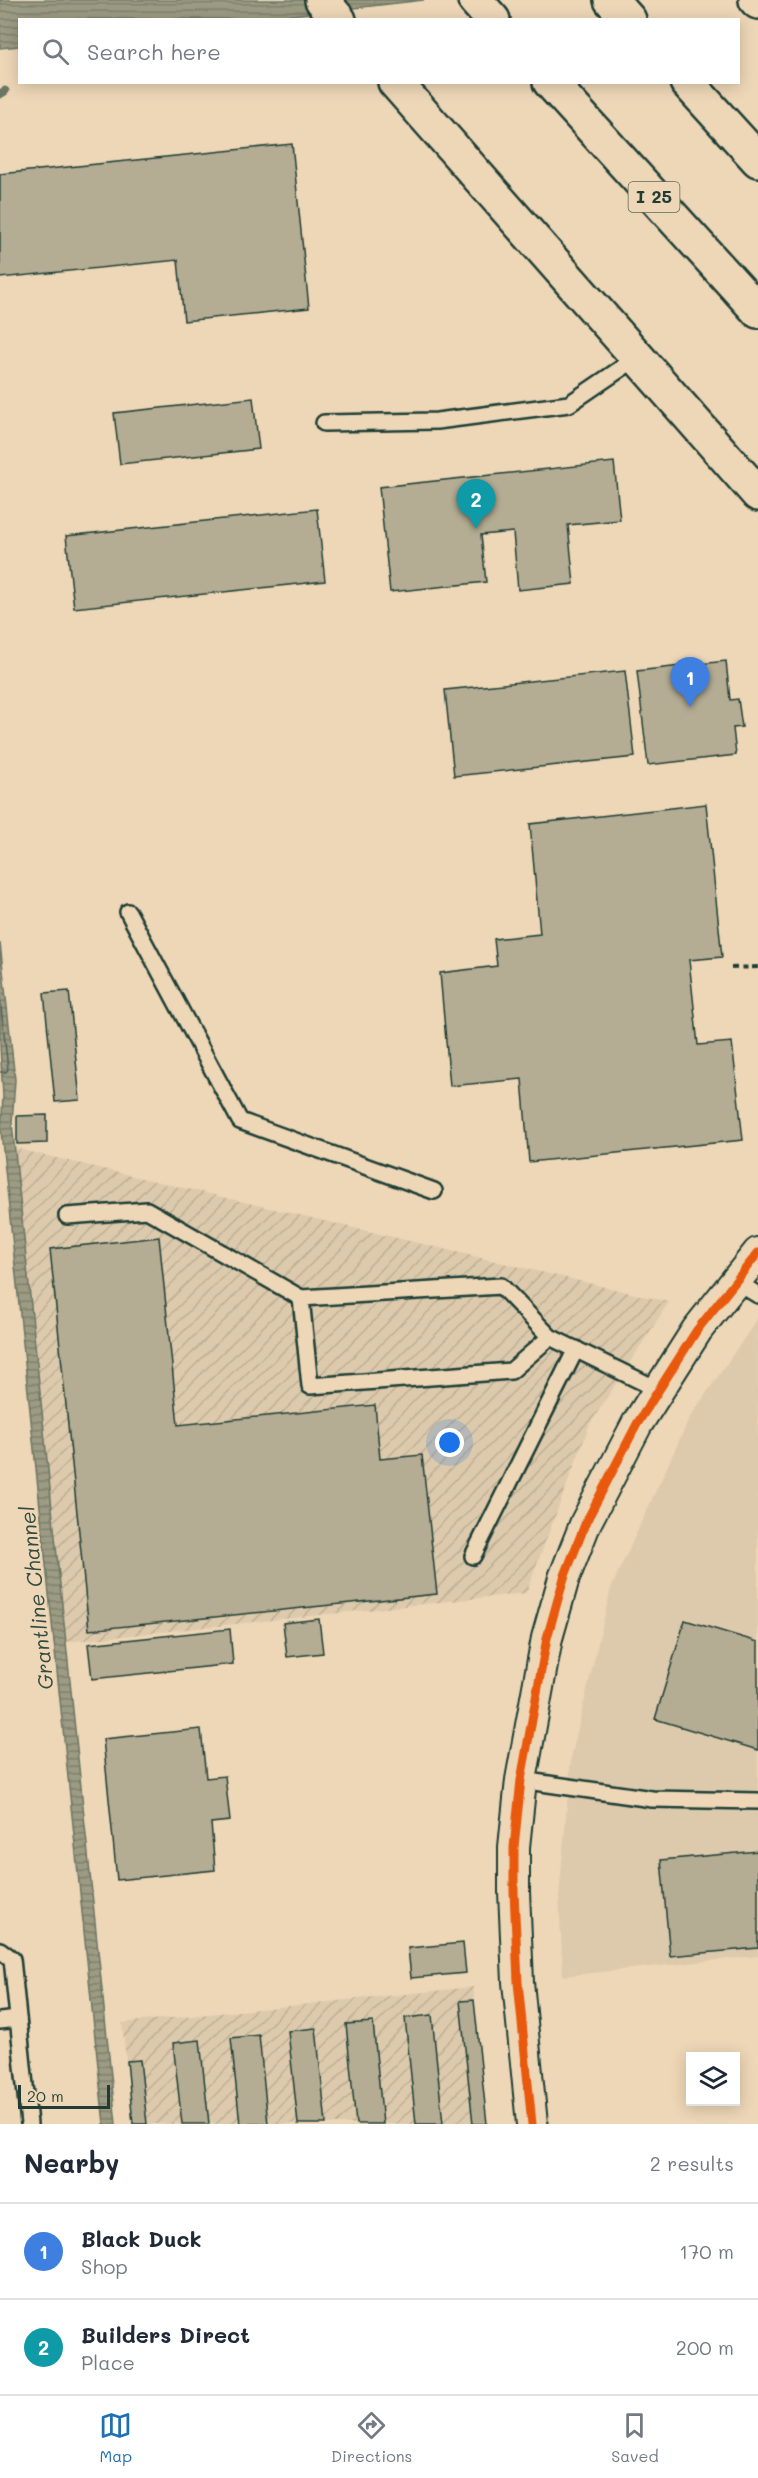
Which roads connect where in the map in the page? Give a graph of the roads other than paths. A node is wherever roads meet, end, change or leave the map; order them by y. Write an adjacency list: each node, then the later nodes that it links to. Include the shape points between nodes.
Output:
1 (475, 0): 3 (main road)
2 (611, 0): 4 (main road)
3 (491, 18)
4 (627, 18)
5 (397, 84): 10 (main road)
6 (552, 84): 9 (main road, I 25)
7 (689, 84): 8 (main road)
8 (758, 160)
9 (758, 311)
10 (638, 357): 11 (lane, via 569,404 437,421); 12 (main road)
11 (324, 423)
12 (758, 494)
13 (128, 912): 14 (lane, via 240,1121)
14 (434, 1191)
15 (67, 1216): 18 (lane, via 147,1210)
16 (758, 1253): 17 (street)
17 (746, 1288): 21 (street, via 697,1330)
18 (301, 1298): 19 (lane, via 501,1286); 19 (lane, via 310,1386 511,1371)
19 (550, 1337): 20 (lane)
20 (576, 1349): 21 (lane); 22 (lane)
21 (659, 1390): 23 (street, via 586,1522 564,1578 548,1638)
22 (473, 1556)
23 (521, 1780): 24 (lane, via 652,1799); 29 (street, via 514,1892)
24 (758, 1801)
25 (0, 1950): 26 (lane, via 12,1959)
26 (18, 2019): 27 (lane); 28 (lane)
27 (0, 2021)
28 (28, 2124)
29 (532, 2124)

